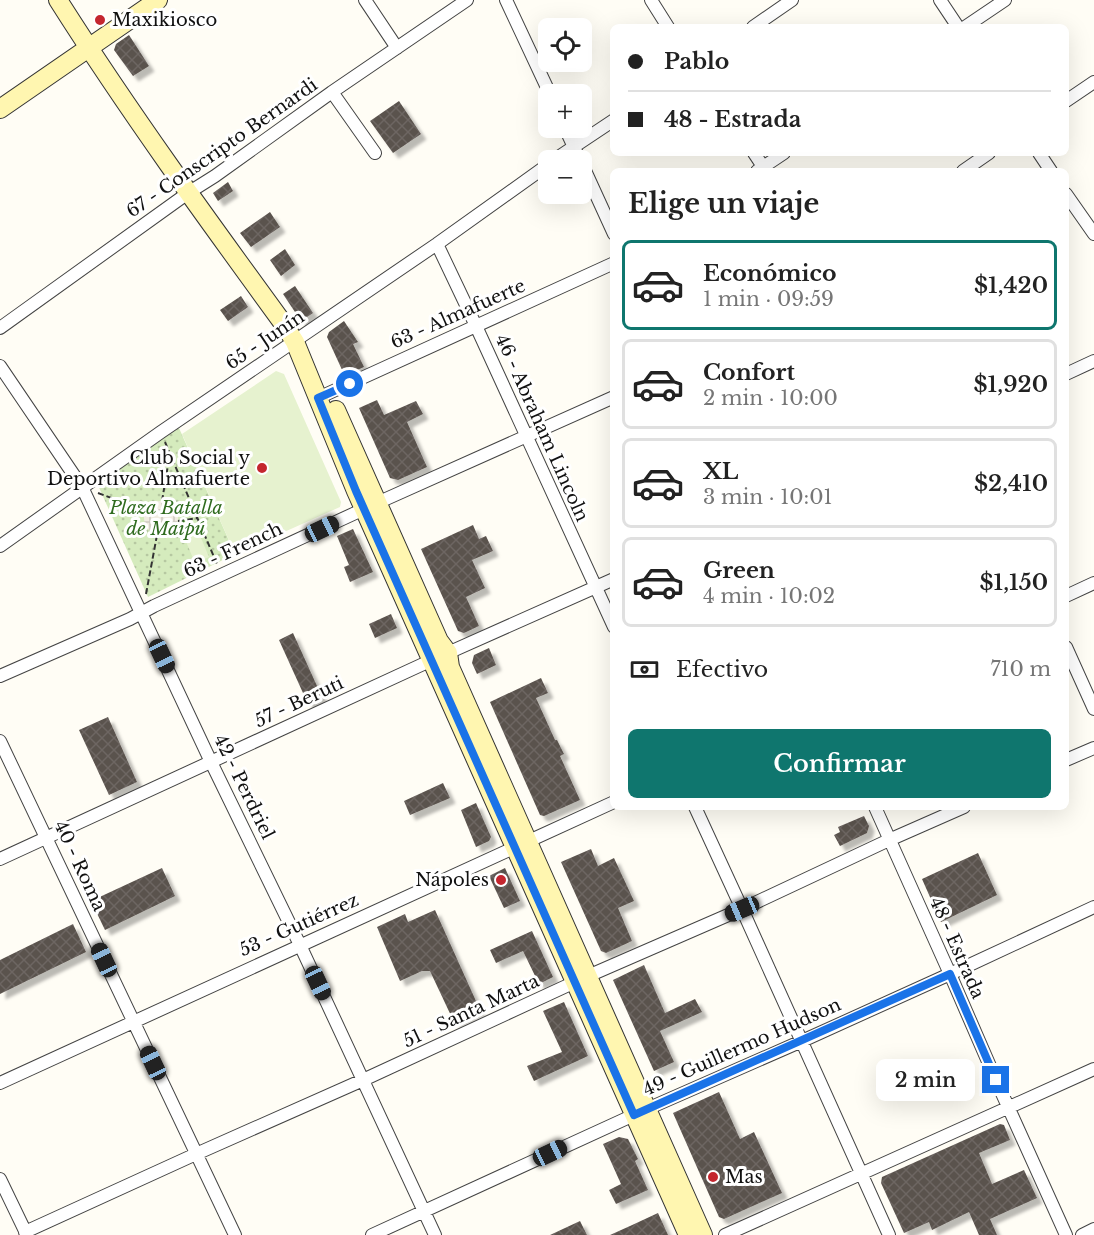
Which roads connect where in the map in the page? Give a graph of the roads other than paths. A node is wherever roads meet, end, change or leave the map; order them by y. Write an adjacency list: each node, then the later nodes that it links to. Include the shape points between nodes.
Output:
1 (58, 0): 14 (main road)
2 (158, 0): 14 (main road)
3 (365, 0): 15 (street)
4 (467, 0): 15 (street, 67 - Conscripto Bernardi)
5 (506, 0): 17 (street)
6 (651, 0): 10 (street)
7 (792, 0): 11 (street)
8 (940, 0): 12 (street)
9 (1005, 0): 13 (street)
10 (666, 24)
11 (757, 24)
12 (956, 24)
13 (969, 24)
14 (89, 48): 20 (main road); 33 (main road)
15 (397, 48): 18 (street, 67 - Conscripto Bernardi)
16 (1094, 82): 19 (street)
17 (545, 84)
18 (332, 92): 26 (street); 33 (street, 67 - Conscripto Bernardi)
19 (1069, 99)
20 (0, 109)
21 (610, 123): 23 (street)
22 (570, 138): 23 (street)
23 (574, 146): 24 (street); 25 (street)
24 (568, 150)
25 (576, 150)
26 (375, 153)
27 (780, 156): 29 (street)
28 (985, 156): 30 (street)
29 (765, 168)
30 (967, 168)
31 (538, 172): 37 (street, 65 - Junín)
32 (592, 186): 35 (street)
33 (188, 193): 40 (street, 67 - Conscripto Bernardi); 41 (main road)
34 (1069, 198): 36 (street)
35 (610, 225)
36 (1094, 234)
37 (437, 244): 39 (street, 46 - Abraham Lincoln); 41 (street, 65 - Junín)
38 (610, 265): 39 (street, 63 - Almafuerte)
39 (476, 326): 45 (street, 63 - Almafuerte); 47 (street, 46 - Abraham Lincoln)
40 (0, 328)
41 (295, 342): 45 (main road); 48 (street, 65 - Junín)
42 (1094, 361): 44 (street)
43 (0, 366): 48 (street, 42 - Perdriel)
44 (1069, 373)
45 (323, 396): 49 (main road)
46 (610, 399): 47 (street, 63 - French)
47 (525, 436): 49 (street, 63 - French); 53 (street, 46 - Abraham Lincoln)
48 (82, 487): 50 (street, 65 - Junín); 55 (street, 42 - Perdriel)
49 (371, 506): 55 (street, 63 - French); 58 (main road, via 439,641)
50 (0, 546)
51 (610, 581): 53 (street, 57 - Beruti)
52 (1094, 583): 54 (street)
53 (595, 587): 56 (street, 46 - Abraham Lincoln); 58 (street, 57 - Beruti)
54 (1069, 595)
55 (142, 613): 59 (street, 63 - French); 64 (street, 42 - Perdriel)
56 (610, 619)
57 (1069, 654): 60 (street)
58 (440, 657): 64 (street, 57 - Beruti); 71 (main road, via 450,668)
59 (0, 676)
60 (1094, 709)
61 (0, 741): 69 (street, 40 - Roma)
62 (1094, 748): 63 (street)
63 (1069, 759)
64 (211, 762): 69 (street, 57 - Beruti); 75 (street, 42 - Perdriel)
65 (610, 804): 71 (street, 53 - Gutiérrez)
66 (696, 810): 74 (street)
67 (876, 810): 70 (street, 48 - Estrada)
68 (957, 810): 70 (street, 51 - Santa Marta)
69 (47, 838): 72 (street, 57 - Beruti); 78 (street, 40 - Roma)
70 (889, 840): 74 (street, 51 - Santa Marta); 76 (street, 48 - Estrada)
71 (521, 844): 75 (street, 53 - Gutiérrez); 77 (main road)
72 (0, 859)
73 (1094, 907): 76 (street, 49 - Guillermo Hudson)
74 (742, 909): 77 (street, 51 - Santa Marta); 79 (street)
75 (300, 945): 78 (street, 53 - Gutiérrez); 81 (street, 42 - Perdriel)
76 (950, 974): 79 (street, 49 - Guillermo Hudson); 83 (street, 48 - Estrada)
77 (581, 979): 81 (street, 51 - Santa Marta); 84 (main road)
78 (133, 1021): 82 (street, 53 - Gutiérrez); 85 (street, 40 - Roma)
79 (802, 1041): 84 (street, 49 - Guillermo Hudson); 86 (street)
80 (1094, 1069): 83 (street)
81 (363, 1080): 85 (street, 51 - Santa Marta); 88 (street, 42 - Perdriel)
82 (0, 1083)
83 (1009, 1108): 86 (street); 98 (street, 48 - Estrada)
84 (640, 1112): 88 (street, 49 - Guillermo Hudson); 94 (main road); 95 (main road)
85 (196, 1154): 90 (street, 51 - Santa Marta); 91 (street, 40 - Roma)
86 (861, 1174): 96 (street); 97 (street)
87 (0, 1179): 90 (street)
88 (424, 1211): 92 (street, 49 - Guillermo Hudson); 93 (street, 42 - Perdriel)
89 (1094, 1229): 99 (street)
90 (26, 1234)
91 (235, 1235)
92 (372, 1235)
93 (435, 1235)
94 (688, 1235)
95 (703, 1235)
96 (725, 1235)
97 (889, 1235)
98 (1066, 1235)
99 (1082, 1235)

